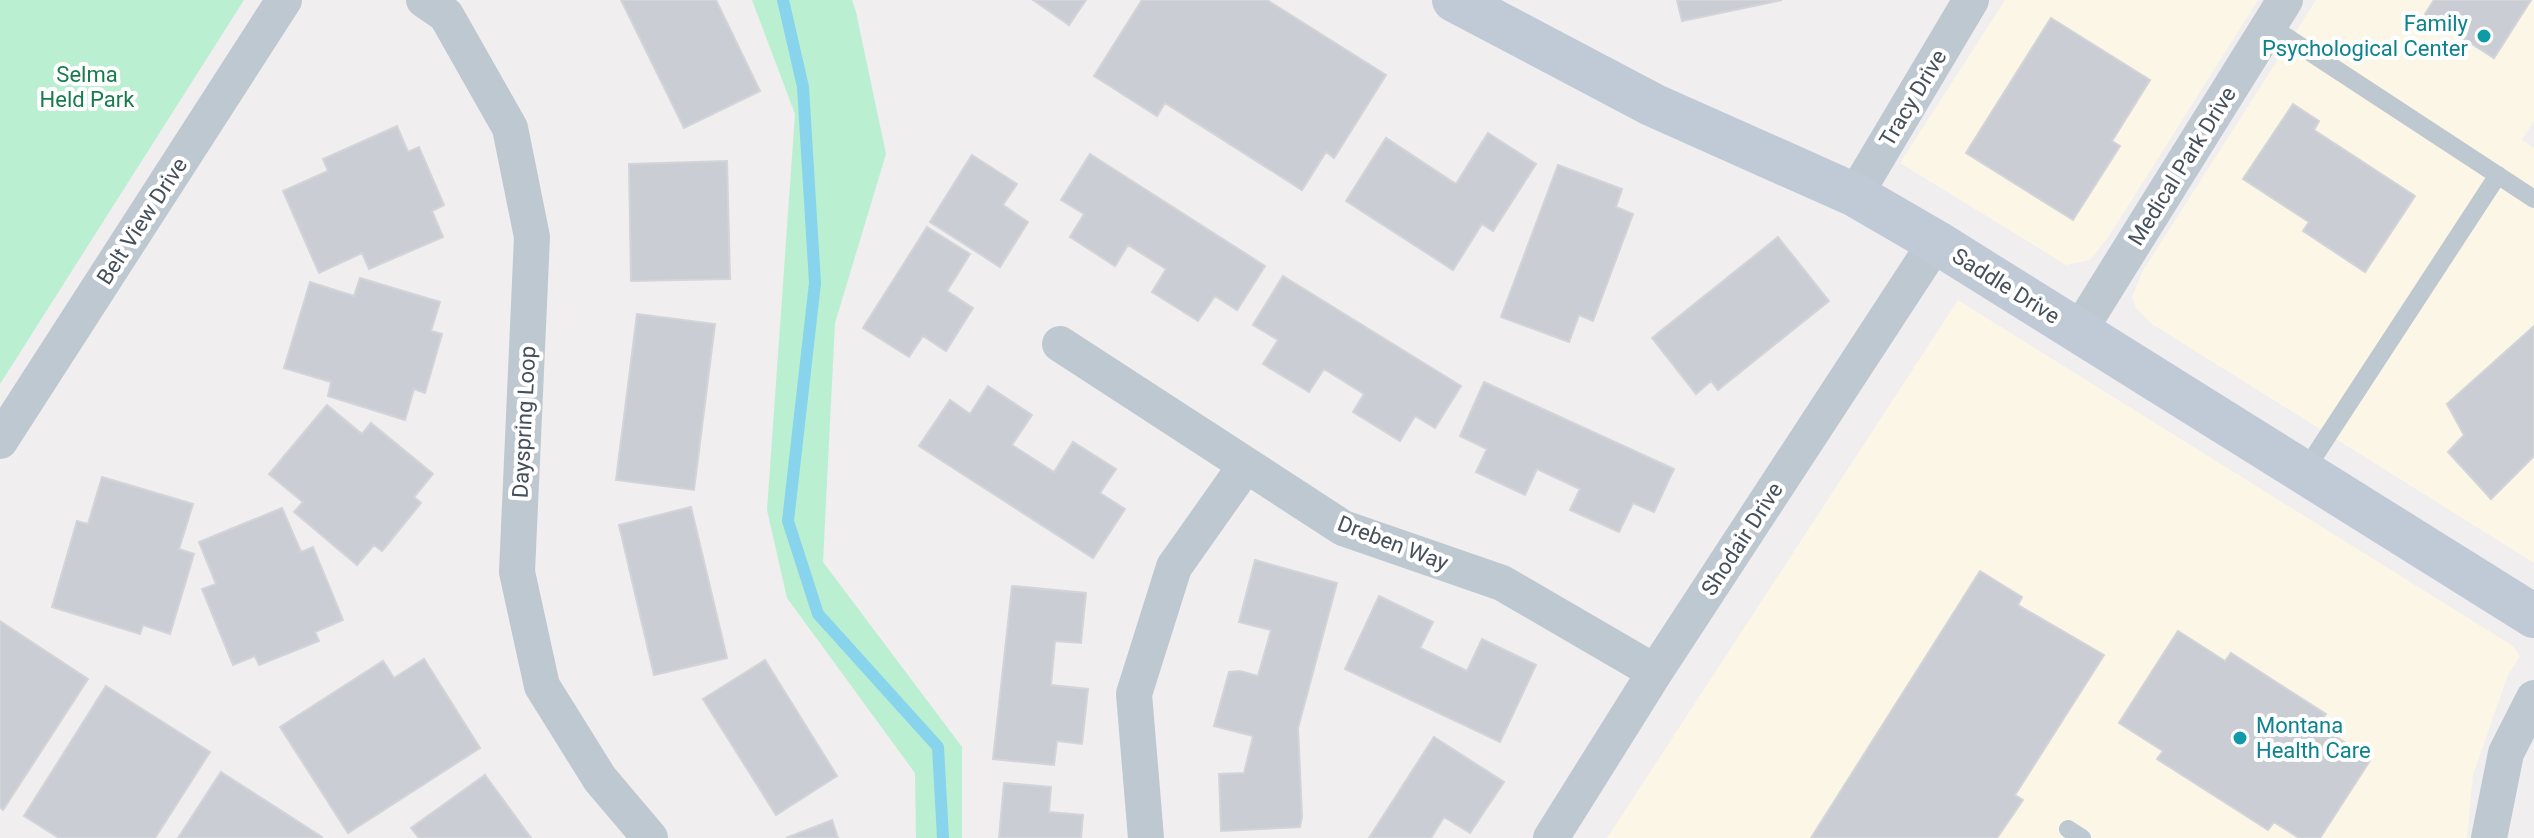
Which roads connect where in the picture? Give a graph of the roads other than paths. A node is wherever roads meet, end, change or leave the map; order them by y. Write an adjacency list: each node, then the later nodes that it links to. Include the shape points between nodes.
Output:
1 (284, 0): 12 (street, Belt View Drive)
2 (424, 0): 18 (street, Dayspring Loop, via 446,15 510,128 532,237 517,572 542,686 600,779)
3 (1454, 0): 7 (street, Saddle Drive, via 1653,105)
4 (1971, 0): 7 (street, Tracy Drive)
5 (2277, 13): 6 (lane); 10 (street, Medical Park Drive)
6 (2498, 175): 8 (lane); 14 (lane)
7 (1855, 195): 9 (street, Saddle Drive)
8 (2534, 199)
9 (1936, 242): 10 (street, Saddle Drive); 16 (street, Shodair Drive)
10 (2079, 331): 14 (street, Saddle Drive)
11 (1060, 344): 13 (street, Dreben Way)
12 (0, 441)
13 (1246, 465): 16 (street, Dreben Way, via 1343,528 1502,583); 19 (street, via 1174,567 1134,694)
14 (2304, 472): 15 (street, Saddle Drive)
15 (2534, 616)
16 (1655, 672): 20 (street, Shodair Drive)
17 (2534, 698): 21 (street, via 2506,753)
18 (650, 838)
19 (1146, 838)
20 (1551, 838)
21 (2489, 838)

